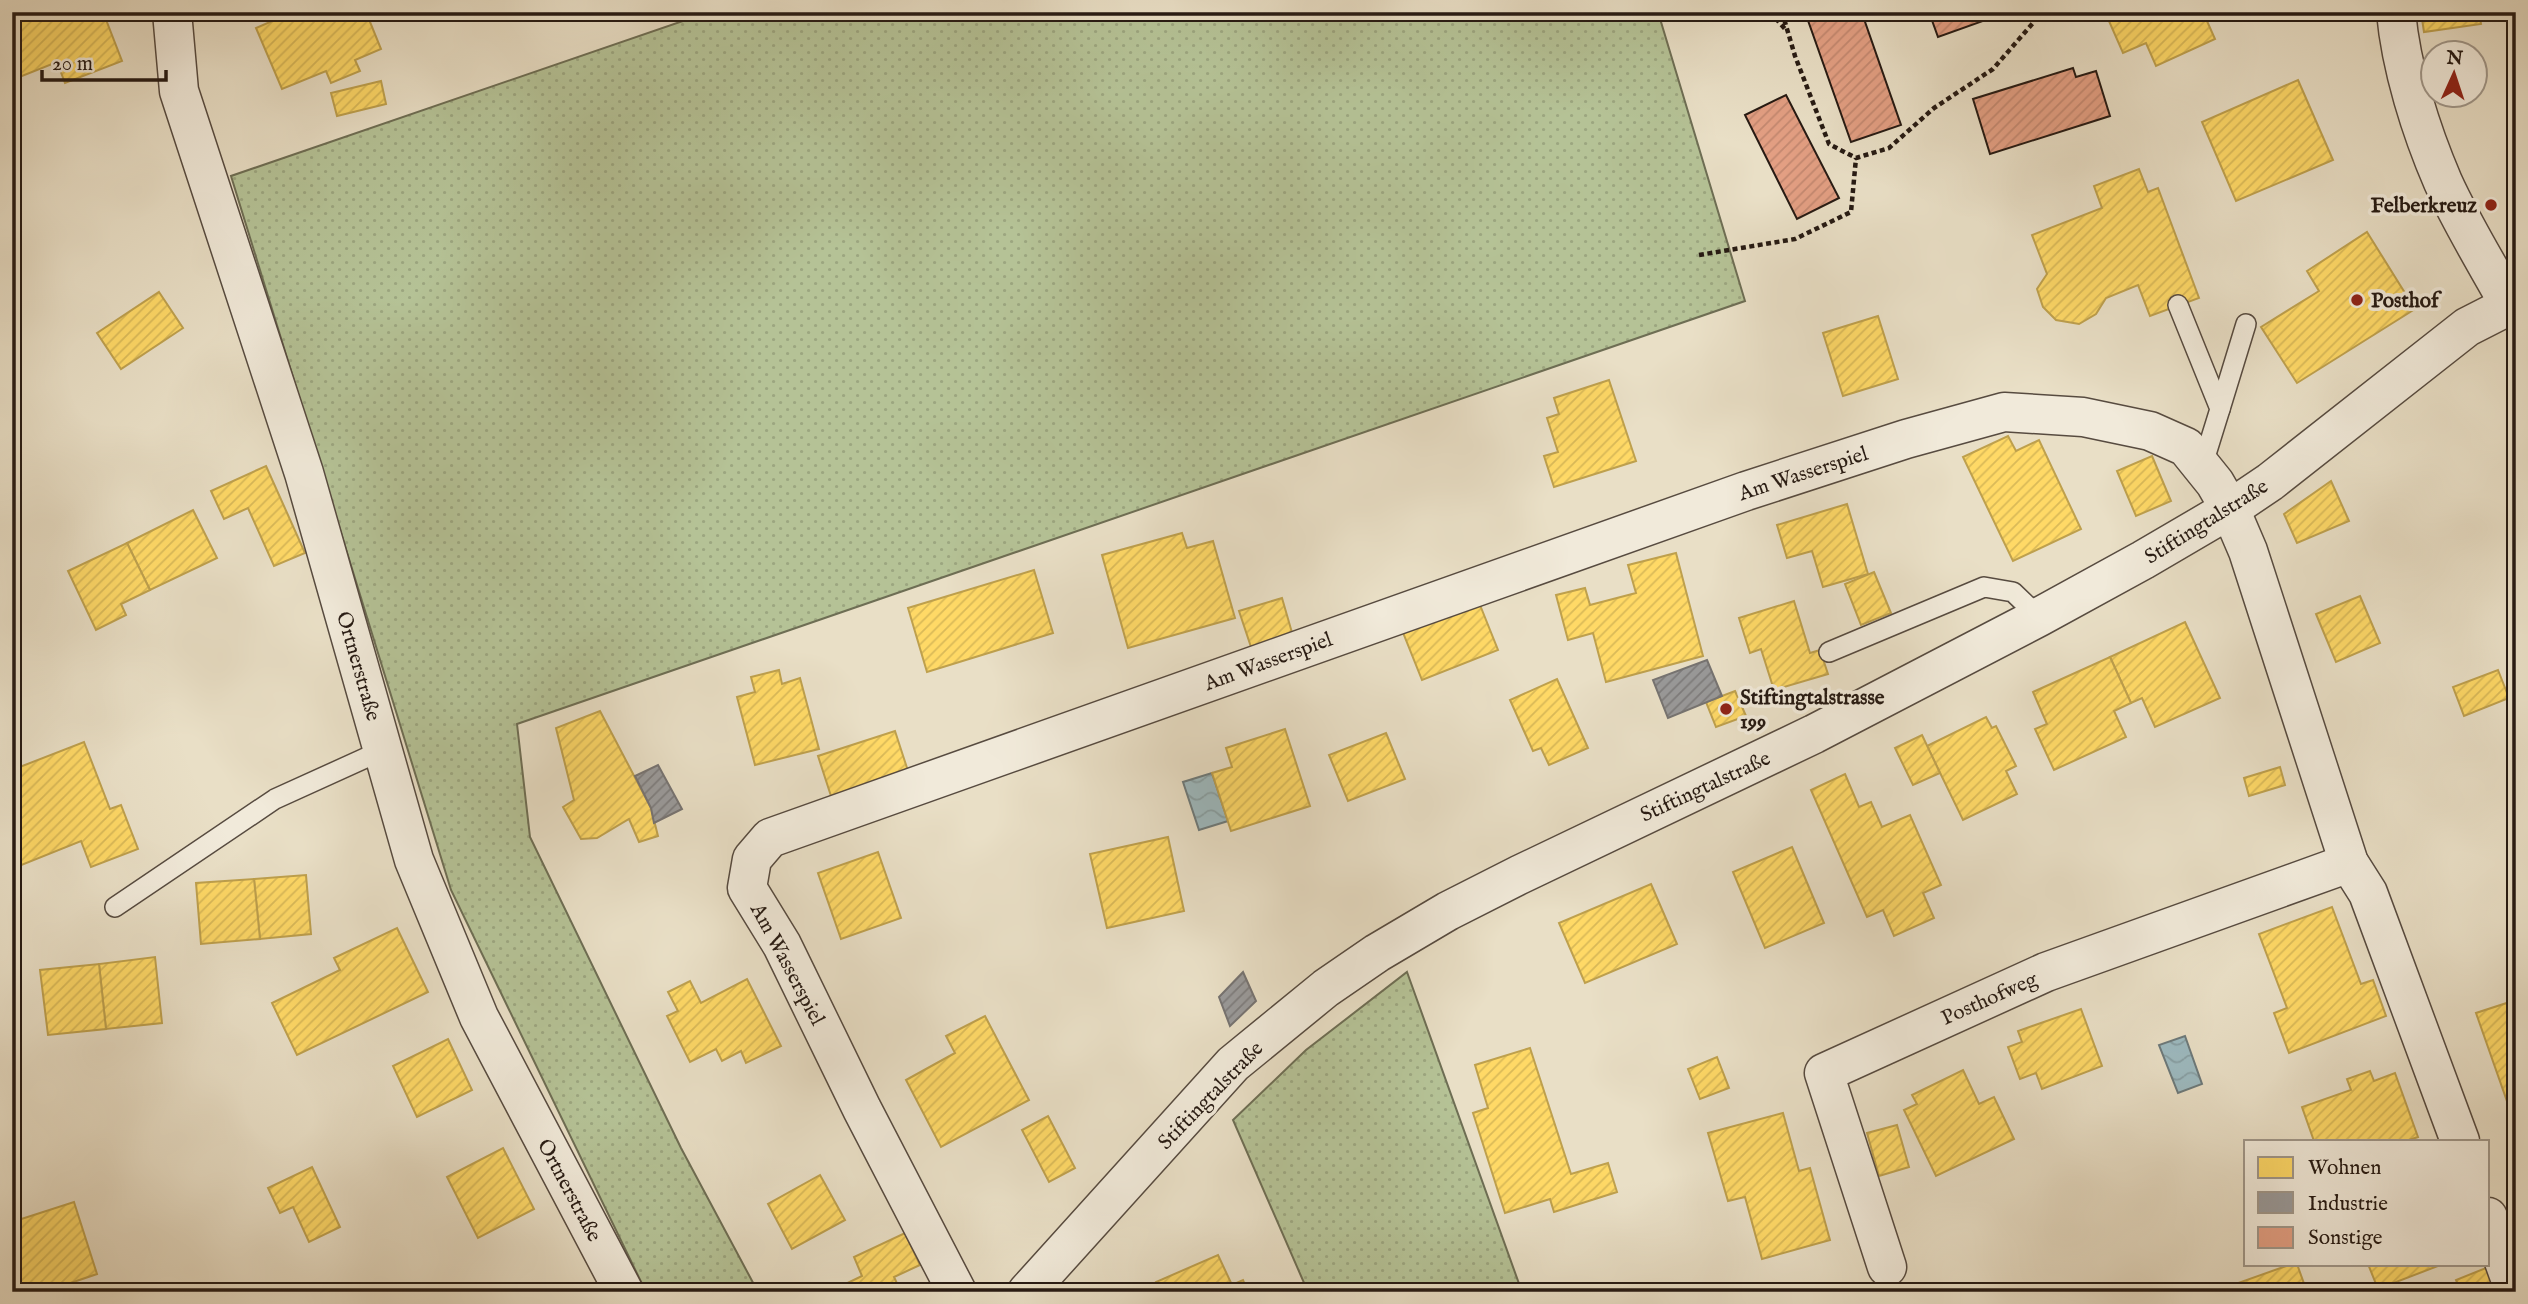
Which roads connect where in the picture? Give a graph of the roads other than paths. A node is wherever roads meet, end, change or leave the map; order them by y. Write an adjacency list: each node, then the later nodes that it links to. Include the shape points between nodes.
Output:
1 (172, 12): 11 (street, Ortnerstraße, via 179,91 304,473)
2 (2396, 12): 3 (street, Stiftingtalstraße, via 2418,114 2444,182)
3 (2514, 293): 8 (street, Stiftingtalstraße)
4 (2178, 306): 6 (lane)
5 (2246, 324): 6 (lane)
6 (2220, 410): 7 (lane)
7 (2202, 467): 8 (street, Am Wasserspiel); 18 (street, Am Wasserspiel, via 2186,447 2150,431 2083,417 2004,412 1746,491 770,838 752,859 747,888 782,945)
8 (2230, 509): 9 (street, Stiftingtalstraße); 12 (street, via 2248,551)
9 (2039, 617): 10 (lane, via 2013,592 1984,587); 19 (street, Stiftingtalstraße, via 1814,734 1519,874 1377,953 1326,988 1233,1065)
10 (1829, 652)
11 (383, 750): 13 (lane, via 275,799); 17 (street, Ortnerstraße, via 414,860 479,1017)
12 (2349, 863): 14 (street, via 2368,893); 16 (street, Posthofweg, via 2046,972 1824,1073)
13 (115, 907)
14 (2460, 1140)
15 (2490, 1223): 20 (street)
16 (1887, 1267)
17 (624, 1292)
18 (957, 1292)
19 (1027, 1292)
20 (2515, 1292)

